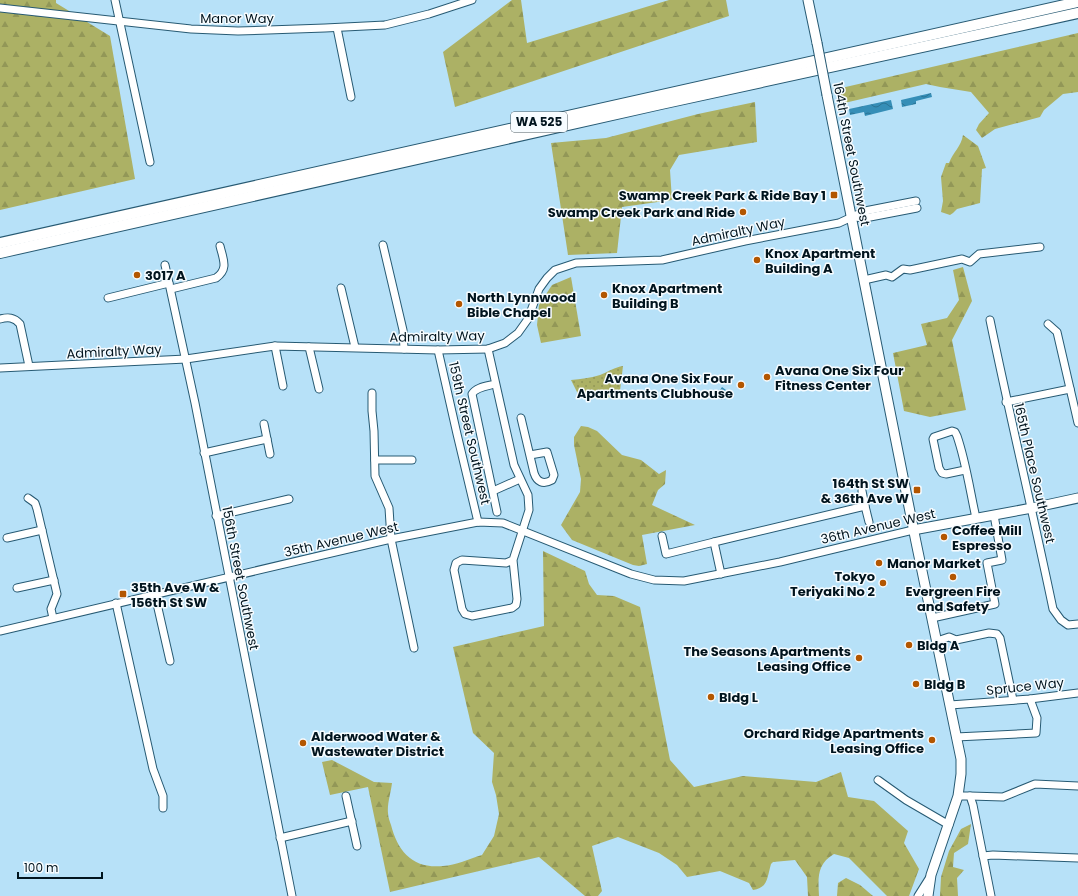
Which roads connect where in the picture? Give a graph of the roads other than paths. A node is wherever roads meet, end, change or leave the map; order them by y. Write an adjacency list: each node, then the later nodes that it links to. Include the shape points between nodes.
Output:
1 (115, 0): 7 (street)
2 (472, 0): 8 (street, Manor Way, via 400,22)
3 (808, 0): 12 (main road, 164th Street Southwest, bridge)
4 (1078, 2): 13 (highway, WA 525)
5 (0, 8): 7 (street, Manor Way)
6 (1078, 13): 17 (highway, WA 525)
7 (120, 22): 8 (street, Manor Way, via 223,31); 10 (street)
8 (337, 28): 9 (street)
9 (351, 97)
10 (150, 162)
11 (917, 204): 12 (street, Admiralty Way, via 865,218)
12 (852, 217): 19 (main road, 164th Street Southwest); 29 (street, Admiralty Way, via 839,223 662,260 576,263 566,266 555,270 539,289 528,319 518,333)
13 (0, 243)
14 (383, 244): 30 (street, via 403,330)
15 (220, 246): 20 (street, via 224,267 216,278)
16 (1040, 247): 19 (street, via 979,254 970,262 962,260 910,270 903,269 892,277 886,275)
17 (0, 253)
18 (165, 264): 20 (street, 156th Street Southwest)
19 (864, 280): 67 (main road, 164th Street Southwest)
20 (170, 286): 22 (street); 32 (street, 156th Street Southwest)
21 (341, 288): 28 (street)
22 (108, 298)
23 (0, 319): 33 (street, via 7,317 20,324)
24 (990, 320): 40 (street, 165th Place Southwest)
25 (1048, 324): 38 (street, via 1058,332)
26 (275, 346): 27 (street, Admiralty Way); 32 (street, Admiralty Way); 36 (street)
27 (310, 347): 28 (street, Admiralty Way); 37 (street)
28 (355, 347): 30 (street, Admiralty Way)
29 (488, 349): 31 (street, Admiralty Way); 35 (street)
30 (404, 350): 31 (street, Admiralty Way)
31 (438, 350): 63 (street, 159th Street Southwest)
32 (186, 359): 33 (street, Admiralty Way); 45 (street, 156th Street Southwest)
33 (30, 366): 34 (street, Admiralty Way)
34 (0, 368)
35 (495, 384): 51 (street, via 514,465); 52 (street, via 473,391 472,394)
36 (283, 386)
37 (319, 389)
38 (1070, 389): 40 (street); 42 (street)
39 (372, 393): 48 (street)
40 (1006, 402): 58 (street, 165th Place Southwest)
41 (521, 418): 47 (street)
42 (1078, 423)
43 (264, 424): 44 (street)
44 (267, 439): 45 (street); 46 (street)
45 (204, 453): 61 (street, 156th Street Southwest)
46 (270, 454)
47 (530, 455): 47 (street, via 547,452 554,475 552,480 538,481)
48 (375, 460): 49 (street); 70 (street, via 375,476 389,508)
49 (412, 460)
50 (965, 470): 50 (street, via 955,432 936,435 933,439 940,471 946,474); 62 (street)
51 (520, 479): 52 (street); 66 (street, via 528,496 529,510)
52 (493, 491): 59 (street)
53 (862, 491): 57 (street)
54 (28, 498): 65 (street, via 35,504)
55 (1078, 498): 58 (main road, 36th Avenue West)
56 (289, 500): 61 (street)
57 (865, 506): 64 (street); 71 (street)
58 (1032, 508): 60 (main road, 36th Avenue West); 82 (street, 165th Place Southwest, via 1053,609 1068,625)
59 (497, 512)
60 (994, 515): 62 (main road, 36th Avenue West); 81 (street, via 1002,560 987,563 995,604)
61 (216, 516): 74 (street, 156th Street Southwest)
62 (976, 518): 67 (main road, 36th Avenue West)
63 (478, 522): 66 (street, 35th Avenue West, via 503,523); 70 (street, 35th Avenue West)
64 (869, 522)
65 (42, 530): 69 (street); 75 (street)
66 (521, 530): 72 (street); 76 (street, 35th Avenue West, via 631,574 654,580)
67 (913, 530): 73 (street, 36th Avenue West); 81 (main road, 164th Street Southwest)
68 (662, 536): 71 (street, via 666,554)
69 (7, 538)
70 (390, 539): 74 (street, 35th Avenue West); 85 (street)
71 (714, 542): 73 (street)
72 (513, 560): 72 (street, via 506,563 462,560 456,563 454,570 465,614 472,616 516,605)
73 (721, 574): 76 (street, 36th Avenue West)
74 (229, 578): 78 (street, 35th Avenue West); 100 (street, 156th Street Southwest)
75 (54, 580): 77 (street); 80 (street, via 57,594 51,609)
76 (684, 581)
77 (16, 588)
78 (155, 595): 79 (street, 35th Avenue West); 86 (street)
79 (116, 603): 80 (street, 35th Avenue West); 97 (street)
80 (54, 618): 83 (street, 35th Avenue West)
81 (932, 618): 84 (main road, 164th Street Southwest)
82 (1078, 624)
83 (0, 631)
84 (937, 641): 89 (street, via 949,637 956,640 989,633 997,634); 90 (main road, 164th Street Southwest)
85 (414, 648)
86 (170, 661)
87 (1078, 693): 88 (street, Spruce Way)
88 (1030, 699): 89 (street, Spruce Way); 91 (street, via 1037,718 1036,733)
89 (1013, 700): 90 (street, Spruce Way)
90 (950, 705): 91 (main road, 164th Street Southwest)
91 (956, 737): 95 (main road, 164th Street Southwest, via 961,774)
92 (878, 780): 99 (street)
93 (1078, 786): 96 (street, via 1035,784 1003,797)
94 (346, 796): 98 (street)
95 (958, 796): 96 (street); 99 (main road, 164th Street Southwest)
96 (970, 796): 102 (street)
97 (164, 808)
98 (352, 821): 100 (street); 101 (street)
99 (949, 825): 104 (main road, 164th Street Southwest)
100 (280, 838): 105 (street, 156th Street Southwest)
101 (357, 846)
102 (983, 856): 103 (street); 108 (street)
103 (1078, 858)
104 (931, 875): 106 (street); 107 (main road, 164th Street Southwest)
105 (292, 896)
106 (918, 896)
107 (928, 896)
108 (991, 896)

